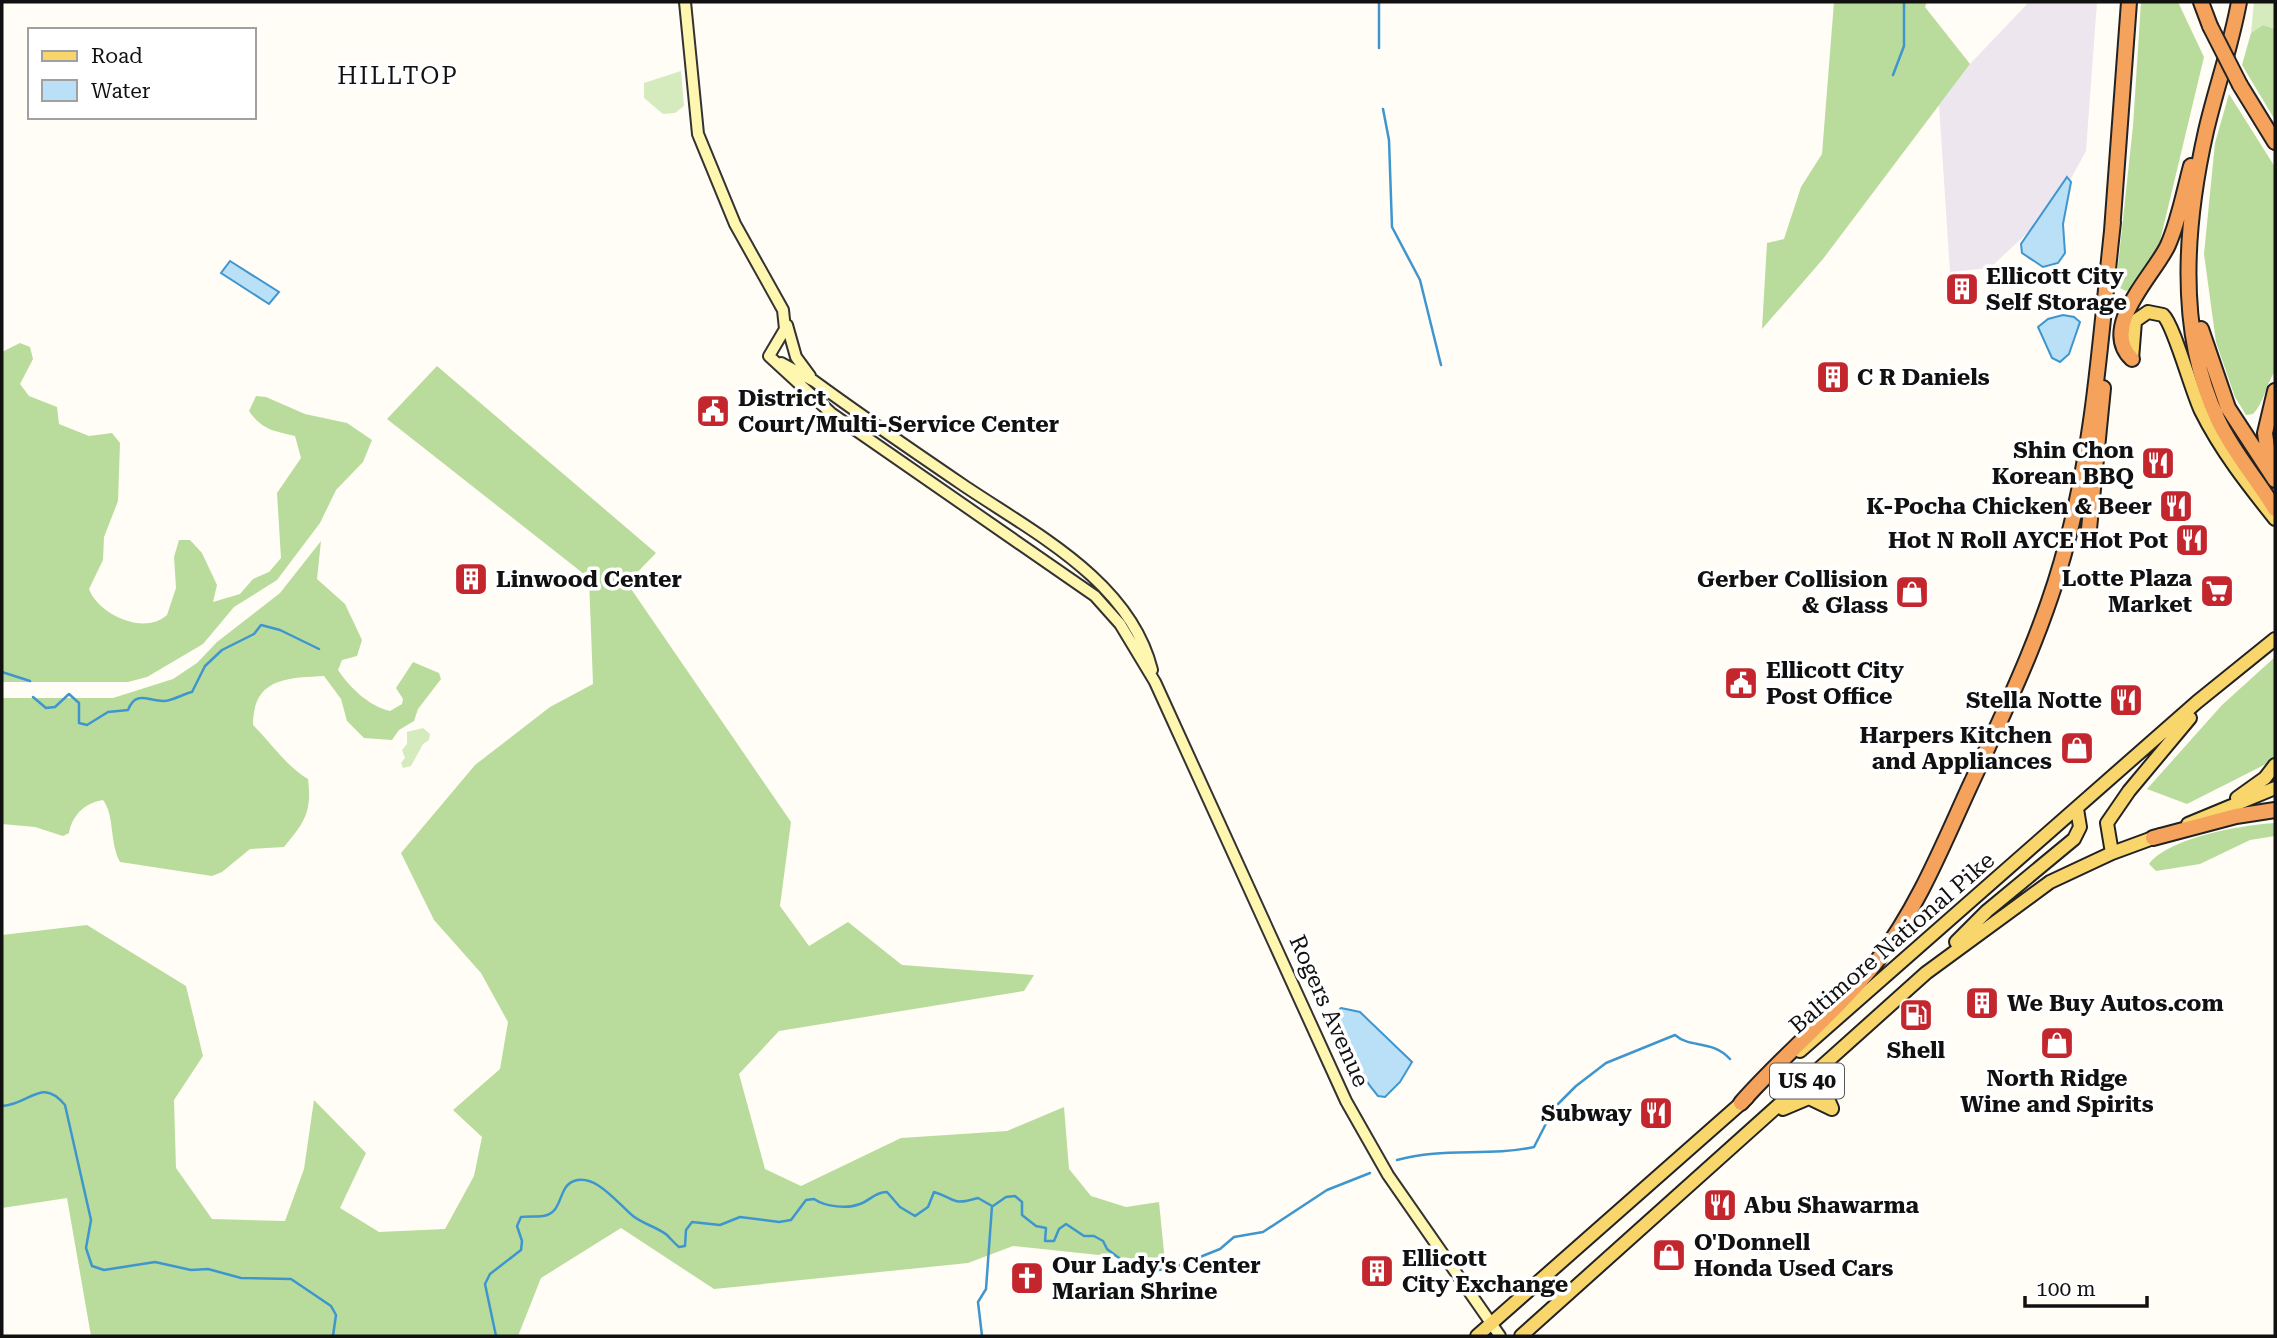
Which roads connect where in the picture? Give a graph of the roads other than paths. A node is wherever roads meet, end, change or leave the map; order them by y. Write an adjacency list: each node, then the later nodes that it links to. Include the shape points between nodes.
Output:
1 (685, 2): 9 (main road, via 698,134 735,224)
2 (2129, 2): 7 (highway)
3 (2201, 2): 6 (highway, bridge, via 2240,85)
4 (2239, 2): 5 (highway)
5 (2220, 78): 8 (highway, via 2193,197); 11 (highway, via 2169,242 2123,322 2123,344)
6 (2275, 142)
7 (2113, 222): 17 (highway); 30 (highway, via 2090,425 2075,509 2057,578 2026,662 1927,880 1894,938 1858,984)
8 (2189, 255): 14 (highway, via 2196,307 2218,385 2240,430); 15 (highway, via 2190,309 2208,395 2236,453)
9 (783, 310): 10 (main road, via 785,329); 12 (main road, via 796,357)
10 (769, 356): 12 (main road, Rogers Avenue); 20 (main road, Rogers Avenue, via 831,413 1096,596 1120,624)
11 (2132, 359): 16 (main road, via 2135,321 2148,312 2163,315 2172,328 2193,392 2226,457)
12 (814, 381): 20 (main road, Rogers Avenue, via 1054,546 1104,587 1136,627 1148,651)
13 (2275, 391): 14 (highway, via 2265,433)
14 (2273, 477)
15 (2275, 509)
16 (2275, 519)
17 (2090, 529)
18 (2275, 639): 19 (main road, Baltimore National Pike / US 40)
19 (2229, 675): 23 (main road, Baltimore National Pike / US 40); 27 (main road, via 2115,810 2106,828)
20 (1155, 682): 32 (main road, Rogers Avenue, via 1346,1101 1388,1175)
21 (2275, 765): 24 (main road, via 2265,778)
22 (2275, 788): 24 (main road, Baltimore National Pike / US 40)
23 (2077, 809): 28 (main road, via 2080,827 2074,839 1986,911); 30 (main road, Baltimore National Pike / US 40)
24 (2220, 810): 26 (main road, Baltimore National Pike / US 40)
25 (2275, 810): 26 (highway)
26 (2153, 838): 27 (main road, Baltimore National Pike / US 40)
27 (2112, 853): 28 (main road, Baltimore National Pike / US 40, via 2050,882)
28 (1926, 973): 29 (main road, Baltimore National Pike / US 40)
29 (1825, 1064): 31 (main road, Baltimore National Pike / US 40); 31 (main road, via 1822,1086 1832,1109 1817,1100 1802,1099)
30 (1741, 1103): 32 (main road, Baltimore National Pike / US 40)
31 (1762, 1121): 35 (main road, Baltimore National Pike / US 40)
32 (1492, 1323): 33 (main road, Baltimore National Pike / US 40); 34 (main road, Rogers Avenue)
33 (1477, 1336)
34 (1500, 1336)
35 (1521, 1336)

